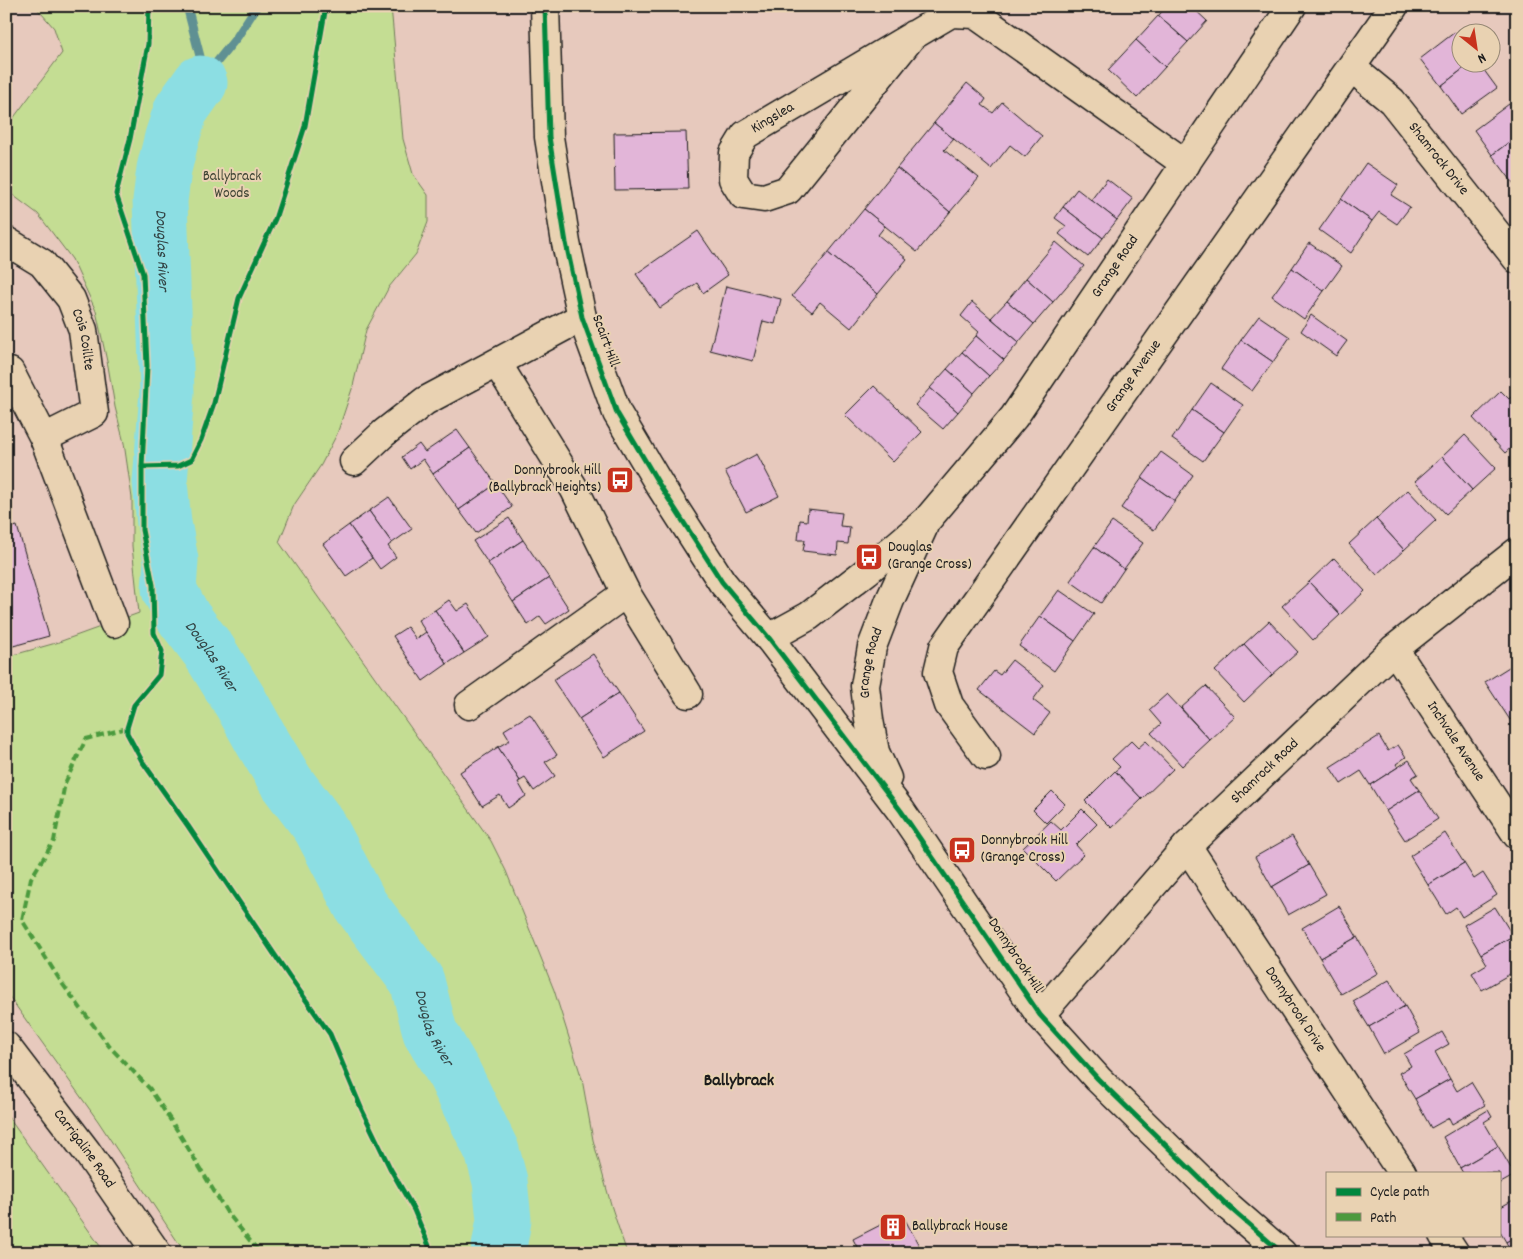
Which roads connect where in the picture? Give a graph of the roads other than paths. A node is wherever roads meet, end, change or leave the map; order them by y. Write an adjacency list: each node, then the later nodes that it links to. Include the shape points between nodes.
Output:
1 (545, 6): 9 (street, Scairt Hill, via 549,138)
2 (1292, 6): 6 (street, Grange Road)
3 (1394, 6): 5 (street, Grange Avenue)
4 (913, 35): 4 (street, Kingslea, via 788,190 764,198 743,195 733,179 734,153 745,135); 6 (street, Kingslea, via 951,13 975,14)
5 (1352, 68): 8 (street, Shamrock Drive, via 1392,100); 22 (street, Grange Avenue, via 944,647 938,672 949,705)
6 (1186, 164): 14 (street, Grange Road, via 1014,417)
7 (6, 241): 12 (street, Cois Coillte, via 42,263 71,299 84,330 94,414)
8 (1517, 259)
9 (582, 317): 10 (street); 18 (street, Scairt Hill, via 617,413 722,582)
10 (497, 363): 13 (street, via 425,401); 16 (street, via 574,490)
11 (10, 372): 12 (street)
12 (44, 438): 17 (street)
13 (354, 460)
14 (927, 520): 18 (street, Grange Road, via 809,616); 23 (street, Grange Road, via 872,647 865,686 875,752)
15 (1517, 552): 19 (street, Shamrock Road)
16 (626, 593): 20 (street); 21 (street)
17 (114, 623)
18 (769, 638): 23 (street, Donnybrook Hill)
19 (1394, 649): 24 (street, Inchvale Avenue); 25 (street, Shamrock Road)
20 (688, 694)
21 (469, 705)
22 (986, 756)
23 (901, 811): 26 (street, Donnybrook Hill)
24 (1517, 835)
25 (1187, 846): 26 (street, Shamrock Road); 28 (street, Donnybrook Drive)
26 (1040, 1015): 31 (street, Donnybrook Hill, via 1098,1079 1228,1206)
27 (6, 1046): 30 (street, Carrigaline Road, via 87,1152)
28 (1401, 1172)
29 (1444, 1236): 32 (street)
30 (157, 1253)
31 (1282, 1253)
32 (1455, 1253)

